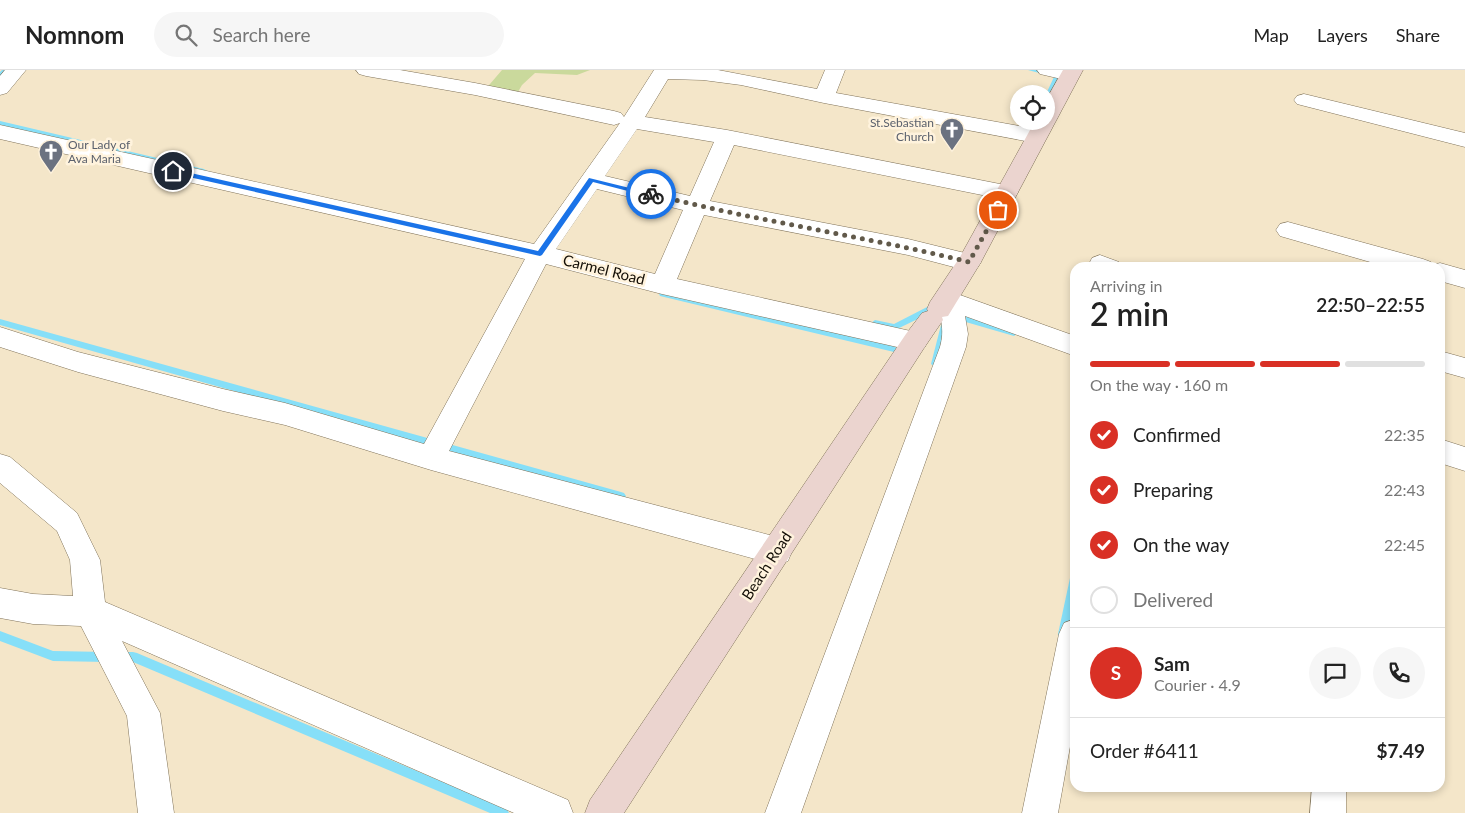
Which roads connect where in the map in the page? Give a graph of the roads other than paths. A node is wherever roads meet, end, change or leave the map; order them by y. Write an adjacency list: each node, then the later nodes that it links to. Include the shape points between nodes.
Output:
1 (16, 70): 7 (street)
2 (366, 70): 11 (street)
3 (835, 70): 8 (street)
4 (1047, 70): 6 (street)
5 (663, 71): 8 (street, via 741,79); 11 (street)
6 (1072, 73): 10 (main road, Beach Road)
7 (0, 89)
8 (824, 97): 12 (street)
9 (1304, 100): 16 (street)
10 (1055, 102)
11 (623, 120): 15 (street); 17 (street)
12 (1010, 121)
13 (1039, 130): 18 (main road, Beach Road)
14 (0, 132): 21 (street, Carmel Road)
15 (726, 137): 18 (street); 19 (street)
16 (1465, 140)
17 (592, 180): 19 (street); 21 (street)
18 (1007, 192): 22 (main road, Beach Road)
19 (697, 206): 22 (street); 26 (street)
20 (1288, 230): 23 (street)
21 (540, 254): 26 (street, Carmel Road); 33 (street)
22 (969, 262): 27 (main road, Beach Road)
23 (1402, 262)
24 (1445, 273): 25 (street)
25 (1465, 279)
26 (662, 285): 27 (street, Carmel Road)
27 (933, 317): 29 (street, Carmel Road); 36 (main road, Beach Road); 44 (street, via 956,320 957,335)
28 (0, 337): 33 (street, via 78,362 285,414)
29 (1070, 345)
30 (1445, 362): 31 (street)
31 (1465, 368)
32 (1445, 453): 34 (street)
33 (431, 458): 36 (street)
34 (1465, 459)
35 (0, 466): 38 (street, via 67,522 85,560)
36 (777, 551): 43 (main road, Beach Road)
37 (0, 604): 38 (street)
38 (90, 611): 41 (street, via 143,713); 42 (street)
39 (1070, 660): 45 (street)
40 (1329, 792): 46 (street)
41 (156, 813)
42 (555, 813)
43 (603, 813)
44 (783, 813)
45 (1040, 813)
46 (1328, 813)

